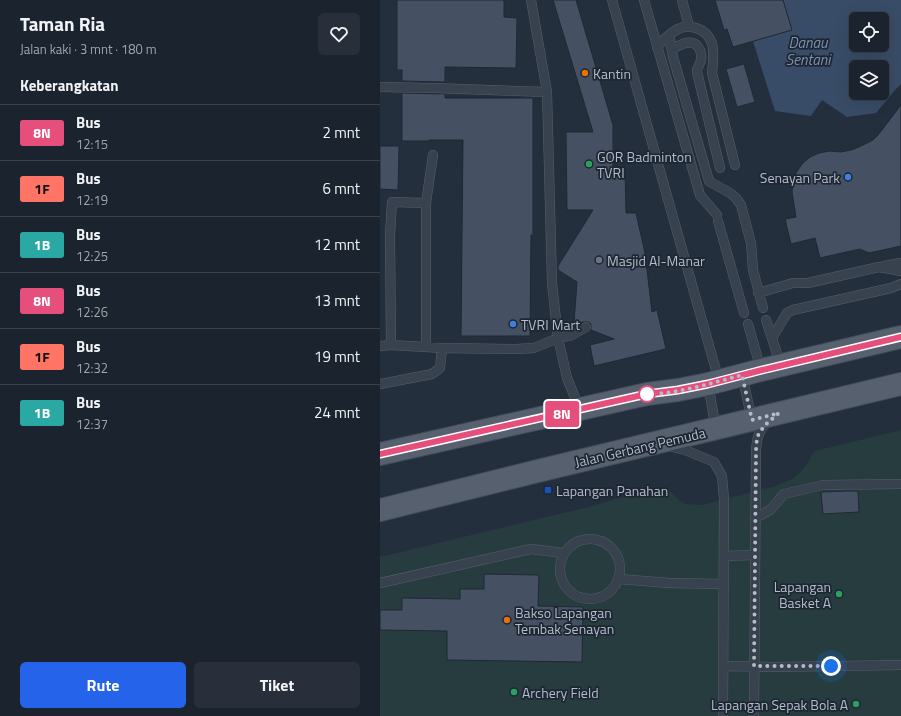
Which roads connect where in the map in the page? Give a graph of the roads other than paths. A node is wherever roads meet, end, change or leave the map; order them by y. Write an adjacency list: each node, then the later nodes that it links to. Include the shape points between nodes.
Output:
1 (530, 0): 10 (lane)
2 (612, 0): 33 (lane)
3 (644, 0): 7 (lane)
4 (682, 0): 5 (lane)
5 (689, 26): 6 (lane, via 679,28); 12 (lane, via 708,36 714,47 712,73)
6 (669, 35): 7 (lane); 8 (lane)
7 (657, 47): 21 (lane, via 700,195 718,218)
8 (672, 49): 13 (lane, via 682,43 695,43 702,54 697,72); 19 (lane, via 709,181 730,193 741,205 751,243)
9 (380, 87): 10 (lane)
10 (547, 92): 26 (lane, via 552,283)
11 (433, 155): 14 (lane)
12 (735, 165)
13 (720, 168)
14 (426, 203): 28 (lane, via 392,202); 30 (lane)
15 (901, 263): 16 (lane)
16 (879, 267): 17 (lane); 19 (lane, via 808,283 793,283)
17 (901, 271)
18 (901, 284): 27 (lane, via 793,310 787,313)
19 (758, 293): 20 (lane)
20 (763, 307)
21 (744, 312)
22 (766, 320): 27 (lane)
23 (748, 324): 32 (lane)
24 (586, 327): 26 (lane, via 572,335)
25 (901, 337): 32 (main road)
26 (558, 338): 31 (lane, via 534,348 516,350); 36 (lane, via 567,378)
27 (772, 338): 32 (lane)
28 (390, 345): 29 (lane); 30 (lane)
29 (380, 346)
30 (426, 347): 31 (lane)
31 (442, 348): 34 (lane, via 440,368 432,374)
32 (761, 370): 33 (main road); 38 (lane)
33 (713, 382): 36 (main road); 39 (lane)
34 (380, 384)
35 (901, 384): 37 (main road, Jalan Gerbang Pemuda)
36 (580, 410): 41 (main road)
37 (779, 413): 38 (main road, Jalan Gerbang Pemuda); 44 (lane, via 764,426 757,437)
38 (752, 420): 39 (main road, Jalan Gerbang Pemuda)
39 (716, 429): 40 (main road, Jalan Gerbang Pemuda)
40 (657, 443): 43 (main road, Jalan Gerbang Pemuda); 47 (lane, via 685,450 714,462 722,476)
41 (380, 454)
42 (901, 484): 44 (lane, via 823,485 784,494 770,510)
43 (380, 510)
44 (755, 518): 46 (lane)
45 (563, 553): 48 (lane, via 574,543 588,538 603,541 615,550 621,564); 48 (lane, via 559,567 561,582 571,593 584,599 599,599 612,591); 49 (lane, via 531,549)
46 (755, 555): 47 (lane); 53 (lane)
47 (724, 556): 50 (lane)
48 (619, 579): 50 (lane)
49 (380, 583)
50 (724, 584): 52 (lane)
51 (901, 665): 53 (lane)
52 (723, 666): 53 (lane); 54 (lane)
53 (754, 666): 55 (lane)
54 (723, 716)
55 (754, 716)

